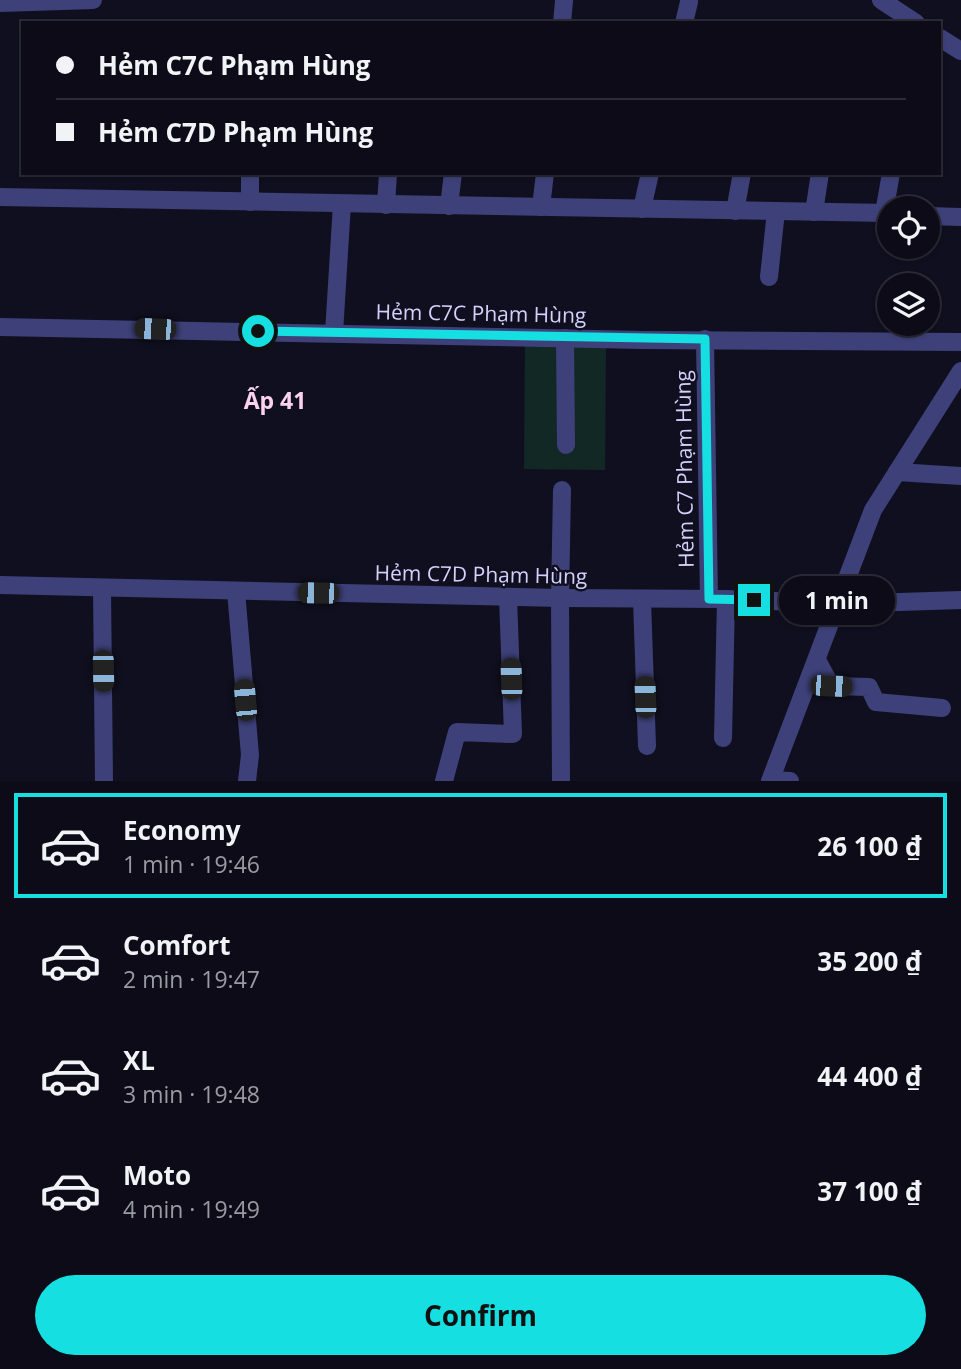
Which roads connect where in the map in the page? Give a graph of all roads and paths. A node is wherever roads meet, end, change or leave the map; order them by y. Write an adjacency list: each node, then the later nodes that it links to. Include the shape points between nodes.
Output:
1 (93, 0): 5 (street)
2 (881, 0): 8 (street)
3 (564, 1): 6 (street)
4 (689, 2): 7 (street)
5 (0, 3)
6 (562, 21)
7 (684, 21)
8 (913, 21)
9 (941, 39): 10 (street)
10 (961, 51)
11 (250, 175): 21 (street)
12 (388, 175): 23 (street)
13 (453, 175): 24 (street)
14 (545, 175): 25 (street)
15 (650, 175): 26 (street)
16 (742, 175): 27 (street)
17 (820, 175): 29 (street)
18 (891, 175): 19 (street)
19 (889, 196)
20 (0, 197): 21 (street)
21 (250, 202): 22 (street)
22 (342, 204): 23 (street); 35 (street)
23 (386, 205): 24 (street)
24 (449, 206): 25 (street)
25 (541, 207): 26 (street)
26 (642, 209): 27 (street)
27 (735, 211): 28 (street)
28 (776, 211): 29 (street); 33 (street)
29 (814, 212): 30 (street)
30 (877, 213)
31 (940, 217): 32 (street)
32 (961, 218)
33 (769, 277)
34 (0, 327): 35 (street, Hẻm C7C Phạm Hùng)
35 (334, 333): 36 (street, Hẻm C7C Phạm Hùng)
36 (565, 338): 37 (street, Hẻm C7C Phạm Hùng); 40 (street)
37 (705, 339): 38 (street, Hẻm C7C Phạm Hùng); 49 (street, Hẻm C7 Phạm Hùng)
38 (961, 342)
39 (961, 371): 41 (street)
40 (566, 445)
41 (897, 472): 42 (street); 52 (street, via 873,510)
42 (961, 476)
43 (562, 490): 48 (street)
44 (0, 585): 45 (street, Hẻm C7D Phạm Hùng)
45 (102, 589): 46 (street, Hẻm C7D Phạm Hùng); 58 (street)
46 (236, 591): 47 (street, Hẻm C7D Phạm Hùng); 59 (street, via 250,755)
47 (508, 597): 48 (street, Hẻm C7D Phạm Hùng); 60 (street, via 513,734 457,732)
48 (560, 598): 50 (street, Hẻm C7D Phạm Hùng); 61 (street)
49 (718, 599): 50 (street, Hẻm C7D Phạm Hùng); 52 (street, Hẻm C7D Phạm Hùng); 55 (street, Hẻm C7 Phạm Hùng)
50 (642, 600): 56 (street)
51 (961, 600): 52 (street, Hẻm C7D Phạm Hùng)
52 (838, 604): 53 (street)
53 (817, 660): 54 (street, via 831,686 869,687 876,702); 57 (street)
54 (942, 708)
55 (723, 738)
56 (647, 746)
57 (771, 780): 62 (street)
58 (104, 781)
59 (247, 781)
60 (444, 781)
61 (561, 781)
62 (790, 781)

